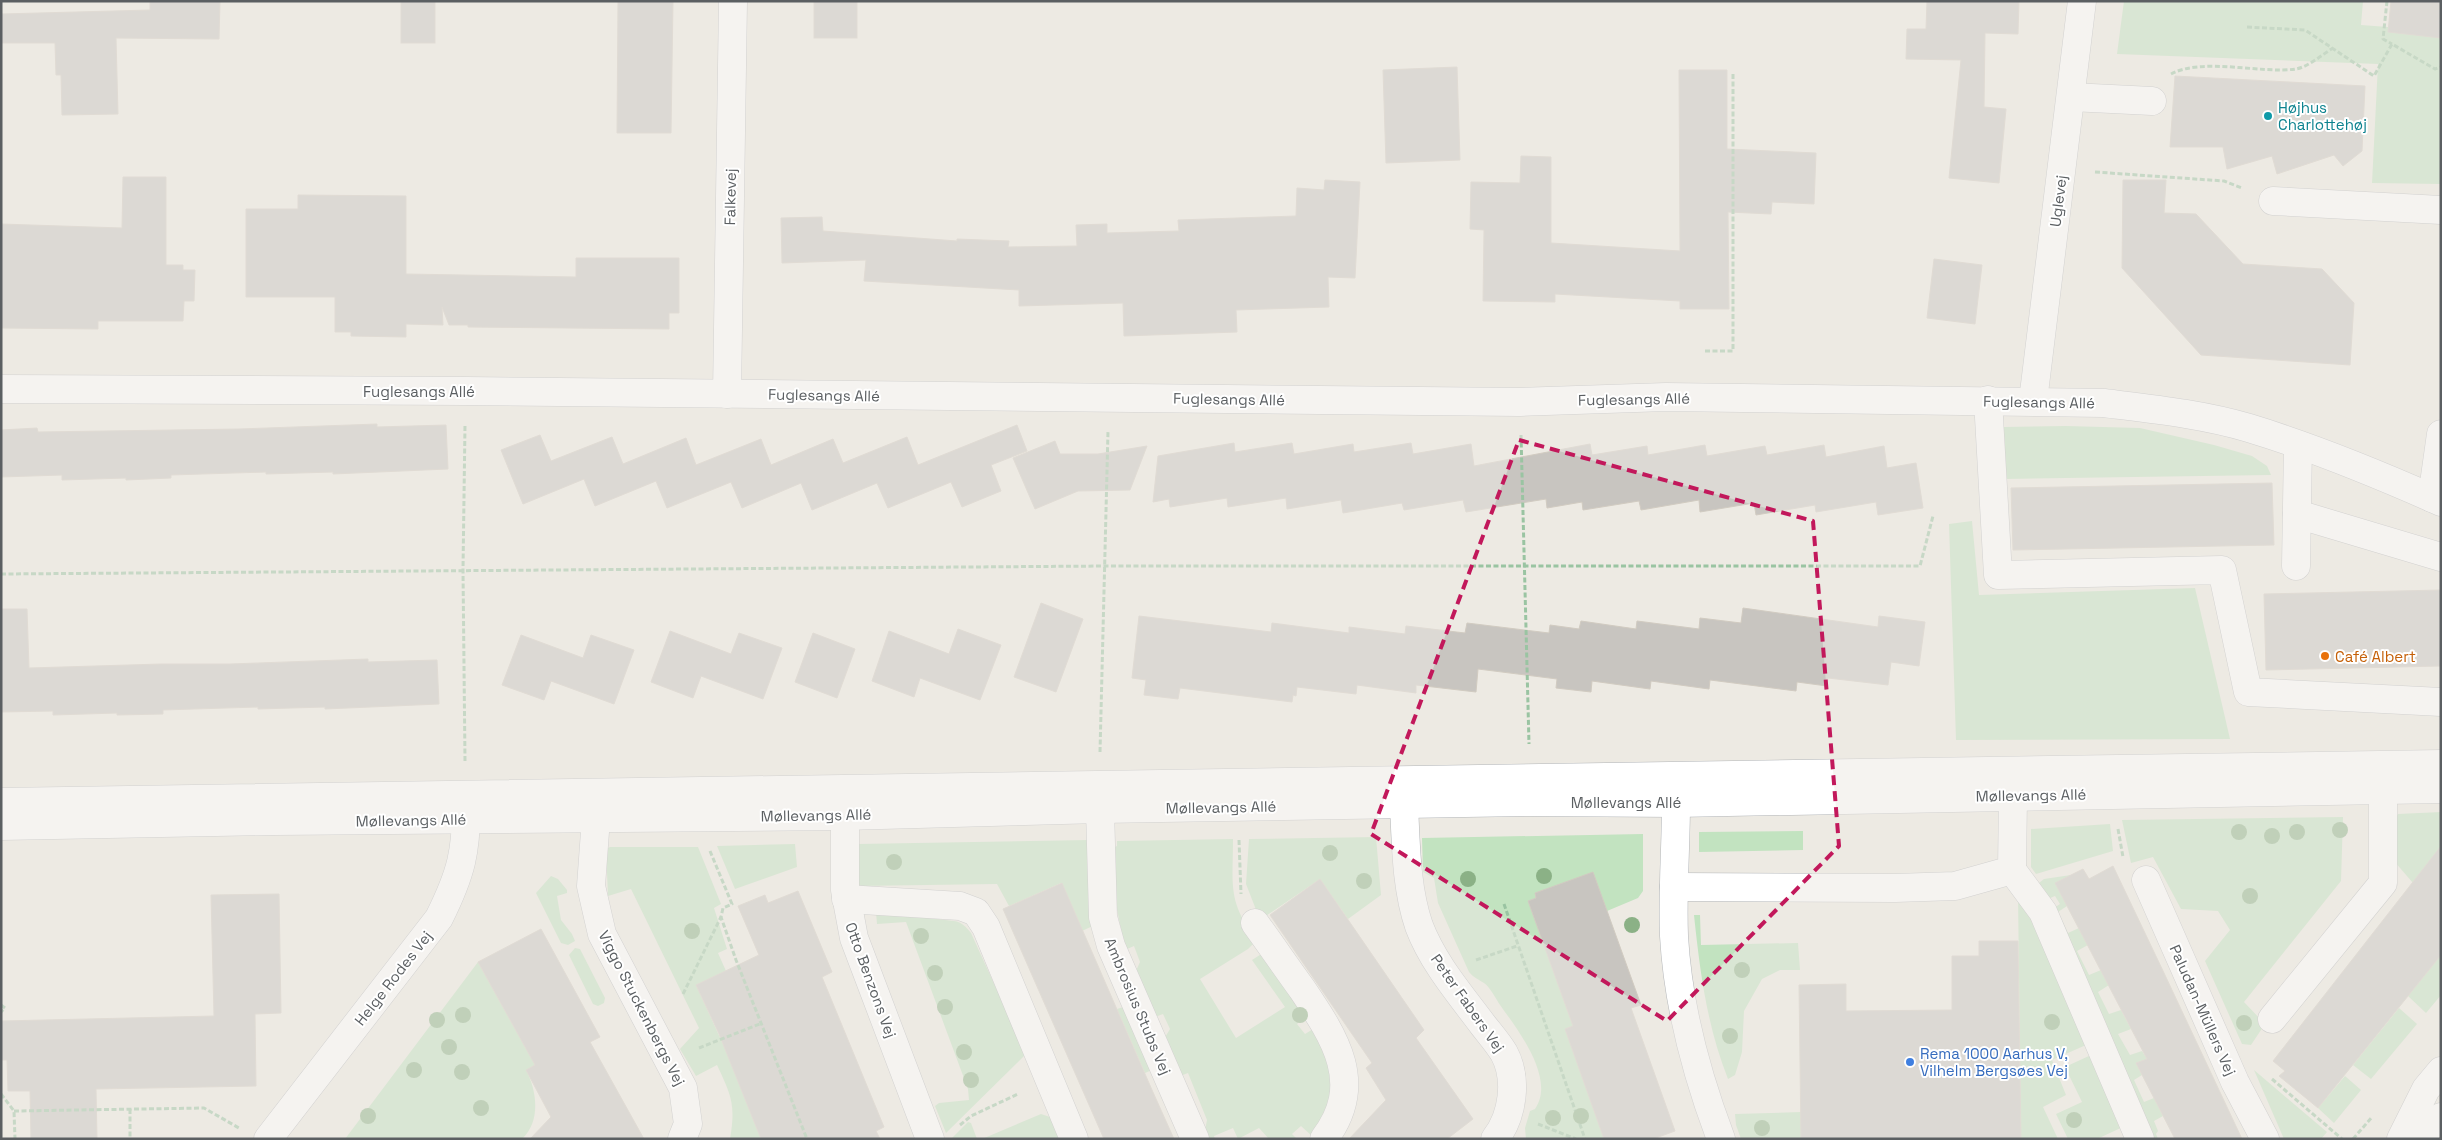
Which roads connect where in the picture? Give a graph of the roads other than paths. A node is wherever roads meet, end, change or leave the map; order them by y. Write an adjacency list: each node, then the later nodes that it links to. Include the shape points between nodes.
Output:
1 (733, 1): 8 (street, Falkevej)
2 (2082, 1): 3 (street, Uglevej)
3 (2071, 98): 4 (street); 10 (street, Uglevej)
4 (2152, 102)
5 (2261, 196): 6 (street)
6 (2441, 210)
7 (1, 389): 8 (street, Fuglesangs Allé)
8 (727, 394): 9 (street, Fuglesangs Allé, via 1511,402 1666,397)
9 (1988, 400): 10 (street, Fuglesangs Allé); 17 (street, via 1998,575 2222,570 2248,692)
10 (2033, 401): 12 (street, Fuglesangs Allé, via 2104,403 2173,412 2248,428)
11 (2441, 434): 13 (street)
12 (2298, 445): 13 (street, Fuglesangs Allé, via 2383,476); 14 (street)
13 (2436, 500)
14 (2297, 514): 15 (street); 16 (street)
15 (2441, 557)
16 (2296, 566)
17 (2441, 702)
18 (2441, 764): 19 (street, Møllevangs Allé)
19 (1676, 775): 23 (street, Møllevangs Allé, via 1379,782); 25 (street)
20 (2441, 789): 21 (street, Møllevangs Allé)
21 (2383, 790): 22 (street, Møllevangs Allé); 36 (street, via 2383,883)
22 (2013, 796): 25 (street, Møllevangs Allé); 31 (street)
23 (1099, 797): 26 (street, Møllevangs Allé, via 1239,807); 27 (street, Møllevangs Allé); 28 (street, Møllevangs Allé); 43 (street, Ambrosius Stubs Vej, via 1103,917 1111,946)
24 (1, 802): 27 (street, Møllevangs Allé)
25 (1677, 803): 26 (street, Møllevangs Allé); 33 (street)
26 (1404, 805): 45 (street, Peter Fabers Vej, via 1408,874 1419,926 1442,971 1504,1053 1510,1072 1510,1114)
27 (466, 807): 29 (street, Møllevangs Allé); 30 (street, Møllevangs Allé); 39 (street, Helge Rodes Vej, via 464,853 454,887 439,918)
28 (845, 816): 29 (street, Møllevangs Allé); 34 (street, Otto Benzons Vej)
29 (596, 818): 40 (street, Viggo Stuckenbergs Vej, via 592,886 602,934 683,1088 688,1124)
30 (1, 826)
31 (2012, 870): 33 (street, via 1955,886); 47 (street, via 2043,912)
32 (2146, 880): 48 (street, Paludan-Müllers Vej, via 2235,1082)
33 (1674, 887): 46 (street, via 1674,936 1680,997 1689,1044)
34 (846, 899): 41 (street, Otto Benzons Vej, via 854,938); 42 (street, via 960,906 976,912 986,927)
35 (1255, 923): 44 (street, via 1326,1024 1339,1049 1344,1087 1335,1124)
36 (2272, 1019)
37 (2441, 1072): 49 (street, via 2426,1089)
38 (2441, 1117): 50 (street)
39 (256, 1134)
40 (682, 1139)
41 (930, 1139)
42 (1074, 1139)
43 (1195, 1139)
44 (1324, 1139)
45 (1495, 1139)
46 (1721, 1139)
47 (2140, 1139)
48 (2265, 1139)
49 (2401, 1139)
50 (2417, 1139)

